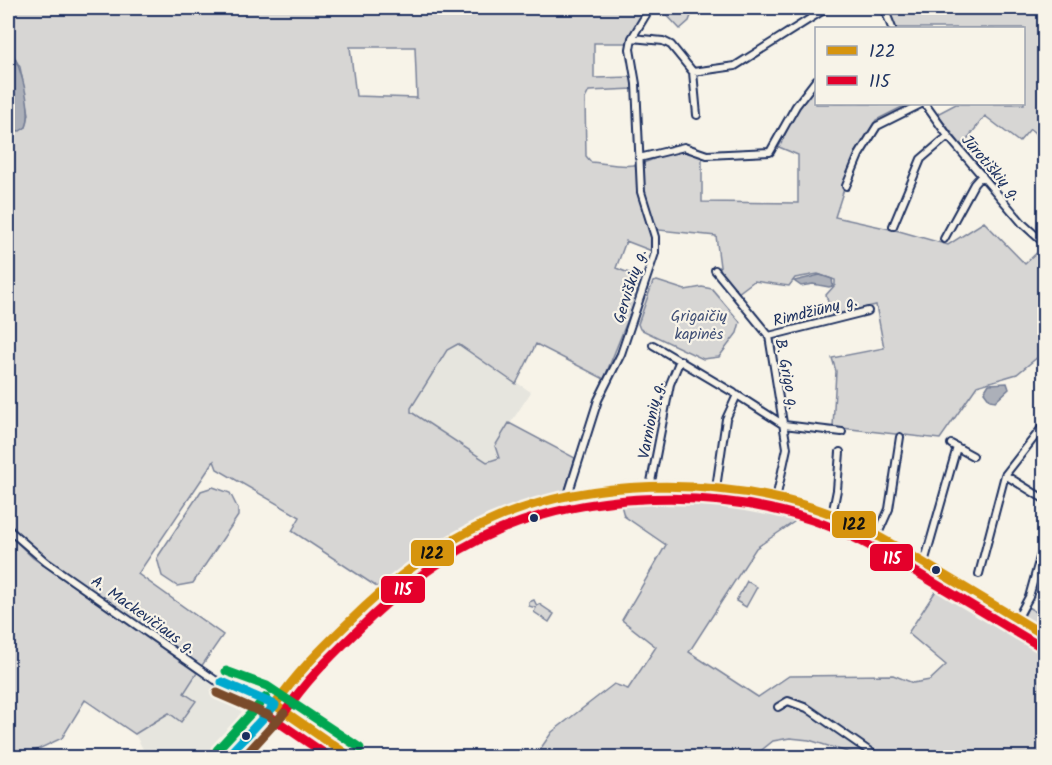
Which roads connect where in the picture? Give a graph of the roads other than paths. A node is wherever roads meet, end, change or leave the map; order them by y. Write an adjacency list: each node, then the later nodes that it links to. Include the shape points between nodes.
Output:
1 (650, 8): 5 (street)
2 (827, 8): 6 (street, via 735,66)
3 (885, 8): 4 (street)
4 (892, 27)
5 (632, 38): 6 (street, via 671,45); 12 (street, Gerviškių g.)
6 (693, 72): 10 (street)
7 (815, 81): 12 (street, via 799,100 770,152 707,155 684,147)
8 (921, 105): 14 (street, via 877,126)
9 (924, 105): 11 (street, Jūrotiškių g.)
10 (697, 115)
11 (948, 136): 13 (street, Jūrotiškių g.); 15 (street, via 921,159)
12 (639, 158): 33 (street, Gerviškių g., via 641,192 655,237 655,253 631,333 604,384)
13 (982, 175): 16 (street); 17 (street, Jūrotiškių g.)
14 (846, 186)
15 (893, 226)
16 (944, 240)
17 (1044, 243)
18 (715, 270): 20 (street, B. Grigo g.)
19 (868, 311): 20 (street, Rimdžiūnų g.)
20 (769, 336): 24 (street, B. Grigo g.)
21 (653, 345): 22 (street)
22 (680, 360): 23 (street); 31 (street, Varnionių g., via 670,384)
23 (736, 394): 24 (street); 32 (street, via 726,418)
24 (784, 425): 26 (street); 34 (street, B. Grigo g., via 787,459)
25 (1044, 425): 30 (street)
26 (842, 432)
27 (900, 437): 38 (street, via 889,508)
28 (840, 452): 36 (street)
29 (973, 456): 40 (street, via 954,445)
30 (1005, 475): 35 (street); 41 (street)
31 (650, 487): 32 (street); 33 (street)
32 (716, 488): 34 (street)
33 (567, 498): 44 (street, via 489,521 403,573 369,601 305,666)
34 (776, 499): 36 (street)
35 (1044, 499)
36 (831, 514): 38 (street)
37 (8, 529): 44 (street, A. Mackevičiaus g., via 46,562 215,680)
38 (877, 536): 40 (street)
39 (1044, 543): 42 (street, via 1029,597)
40 (924, 563): 42 (street)
41 (979, 574)
42 (1017, 619): 43 (street)
43 (1044, 635)
44 (275, 705): 46 (main road); 47 (main road)
45 (778, 707): 48 (street, via 788,701 807,708)
46 (226, 758)
47 (353, 758)
48 (879, 758)

